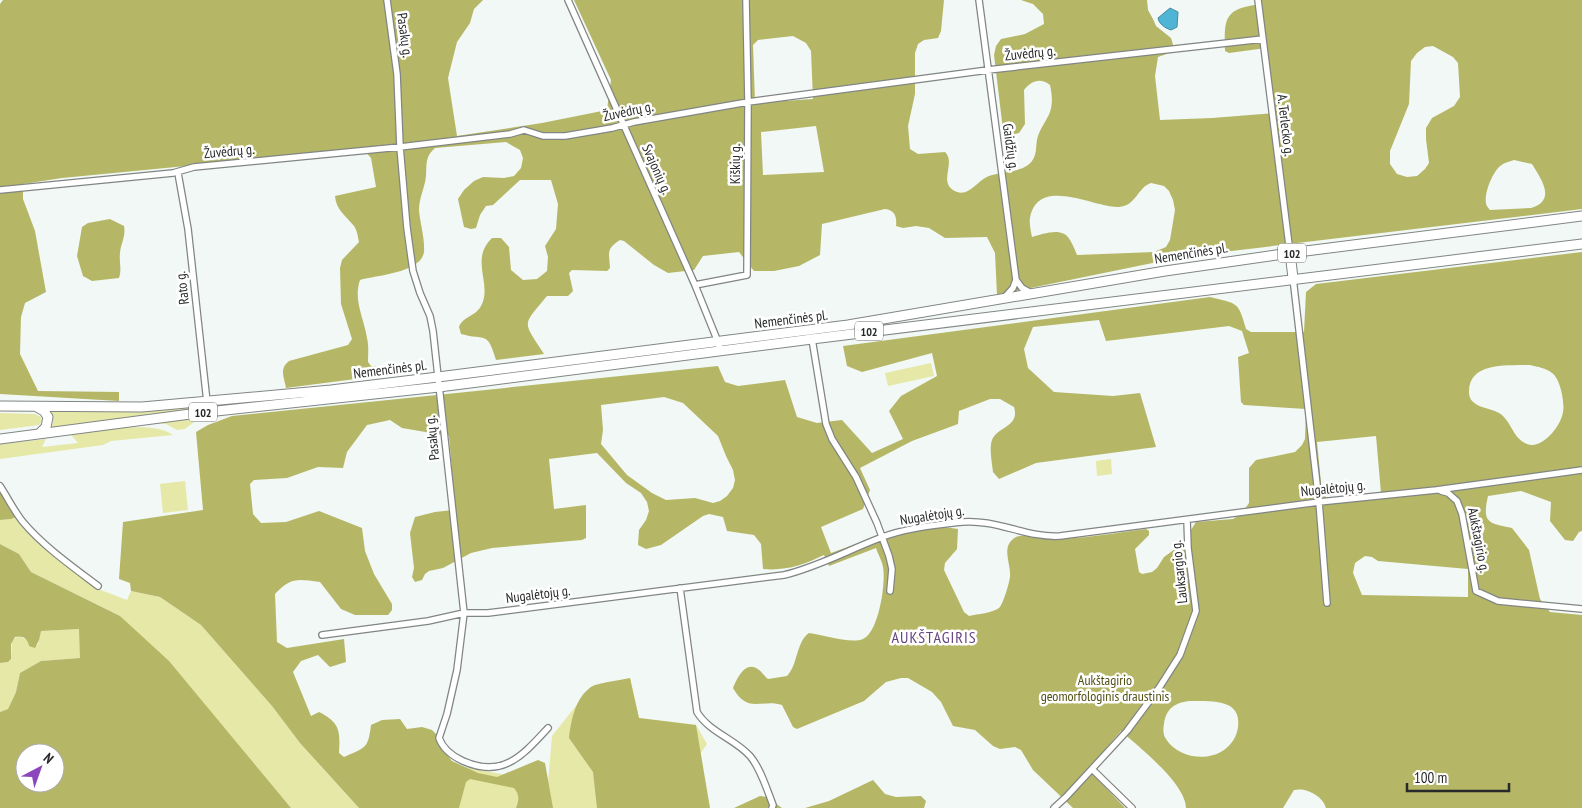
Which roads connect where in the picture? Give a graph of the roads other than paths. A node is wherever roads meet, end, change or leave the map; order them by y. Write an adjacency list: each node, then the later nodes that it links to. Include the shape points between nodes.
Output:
1 (387, 0): 10 (street, Pasakų g., via 397,74)
2 (568, 0): 9 (street, Svajonių g.)
3 (746, 0): 8 (street, Kiškių g.)
4 (979, 0): 7 (street, Gaidžių g.)
5 (1258, 0): 6 (street, A. Terlecko g.)
6 (1263, 39): 7 (street, Žuvėdrų g.); 15 (street, A. Terlecko g.)
7 (988, 70): 8 (street, Žuvėdrų g.); 17 (street, Gaidžių g.)
8 (748, 102): 9 (street, Žuvėdrų g.); 18 (street, Kiškių g., via 747,275)
9 (624, 125): 10 (street, Žuvėdrų g., via 565,136 543,136 524,130); 18 (street, Svajonių g.)
10 (400, 147): 11 (street, Žuvėdrų g., via 194,167); 23 (street, Pasakų g., via 413,271 430,316)
11 (178, 173): 12 (street, Žuvėdrų g.); 24 (street, Rato g., via 188,228)
12 (0, 190)
13 (1582, 216): 15 (main road, Nemenčinės pl. / 102)
14 (1582, 244): 16 (main road, Nemenčinės pl. / 102)
15 (1290, 253): 16 (main road); 19 (main road, Nemenčinės pl. / 102)
16 (1293, 278): 21 (main road, Nemenčinės pl. / 102); 32 (street)
17 (1016, 280): 19 (street); 20 (street)
18 (695, 285): 22 (street, Svajonių g.)
19 (1032, 294): 20 (main road, Nemenčinės pl. / 102)
20 (1003, 299): 22 (main road, Nemenčinės pl. / 102)
21 (812, 338): 22 (main road, Nemenčinės pl. / 102); 34 (street, via 826,424 856,477)
22 (719, 346): 23 (main road, Nemenčinės pl. / 102)
23 (438, 382): 24 (main road, Nemenčinės pl. / 102); 27 (main road, Nemenčinės pl. / 102); 40 (street, Pasakų g.)
24 (207, 402): 26 (main road, Nemenčinės pl. / 102, via 142,407)
25 (0, 406): 26 (main road, Nemenčinės pl. / 102)
26 (34, 406): 27 (main road, via 48,417)
27 (40, 434): 28 (main road, Nemenčinės pl. / 102)
28 (0, 439)
29 (1582, 470): 31 (street, Nugalėtojų g.)
30 (0, 486): 35 (street, via 28,528)
31 (1436, 490): 32 (street, Nugalėtojų g.); 39 (street, Aukštagirio g., via 1458,500 1476,591 1498,601)
32 (1318, 502): 33 (street, Nugalėtojų g.); 38 (street)
33 (1187, 520): 34 (street, Nugalėtojų g., via 1048,537 972,521); 43 (street, Lauksargio g., via 1196,610 1180,655 1127,731)
34 (882, 537): 36 (street, Nugalėtojų g., via 800,572); 37 (street, via 892,568)
35 (98, 586)
36 (680, 588): 40 (street, Nugalėtojų g., via 488,613); 44 (street, via 697,712 750,756)
37 (890, 591)
38 (1327, 604)
39 (1582, 609)
40 (464, 613): 41 (street, Nugalėtojų g.); 42 (street, Pasakų g., via 457,670 439,738 443,747 470,764 494,768 520,757)
41 (322, 635)
42 (548, 728)
43 (1092, 769): 45 (street, Lauksargio g.); 46 (street)
44 (772, 808)
45 (1054, 808)
46 (1132, 808)

